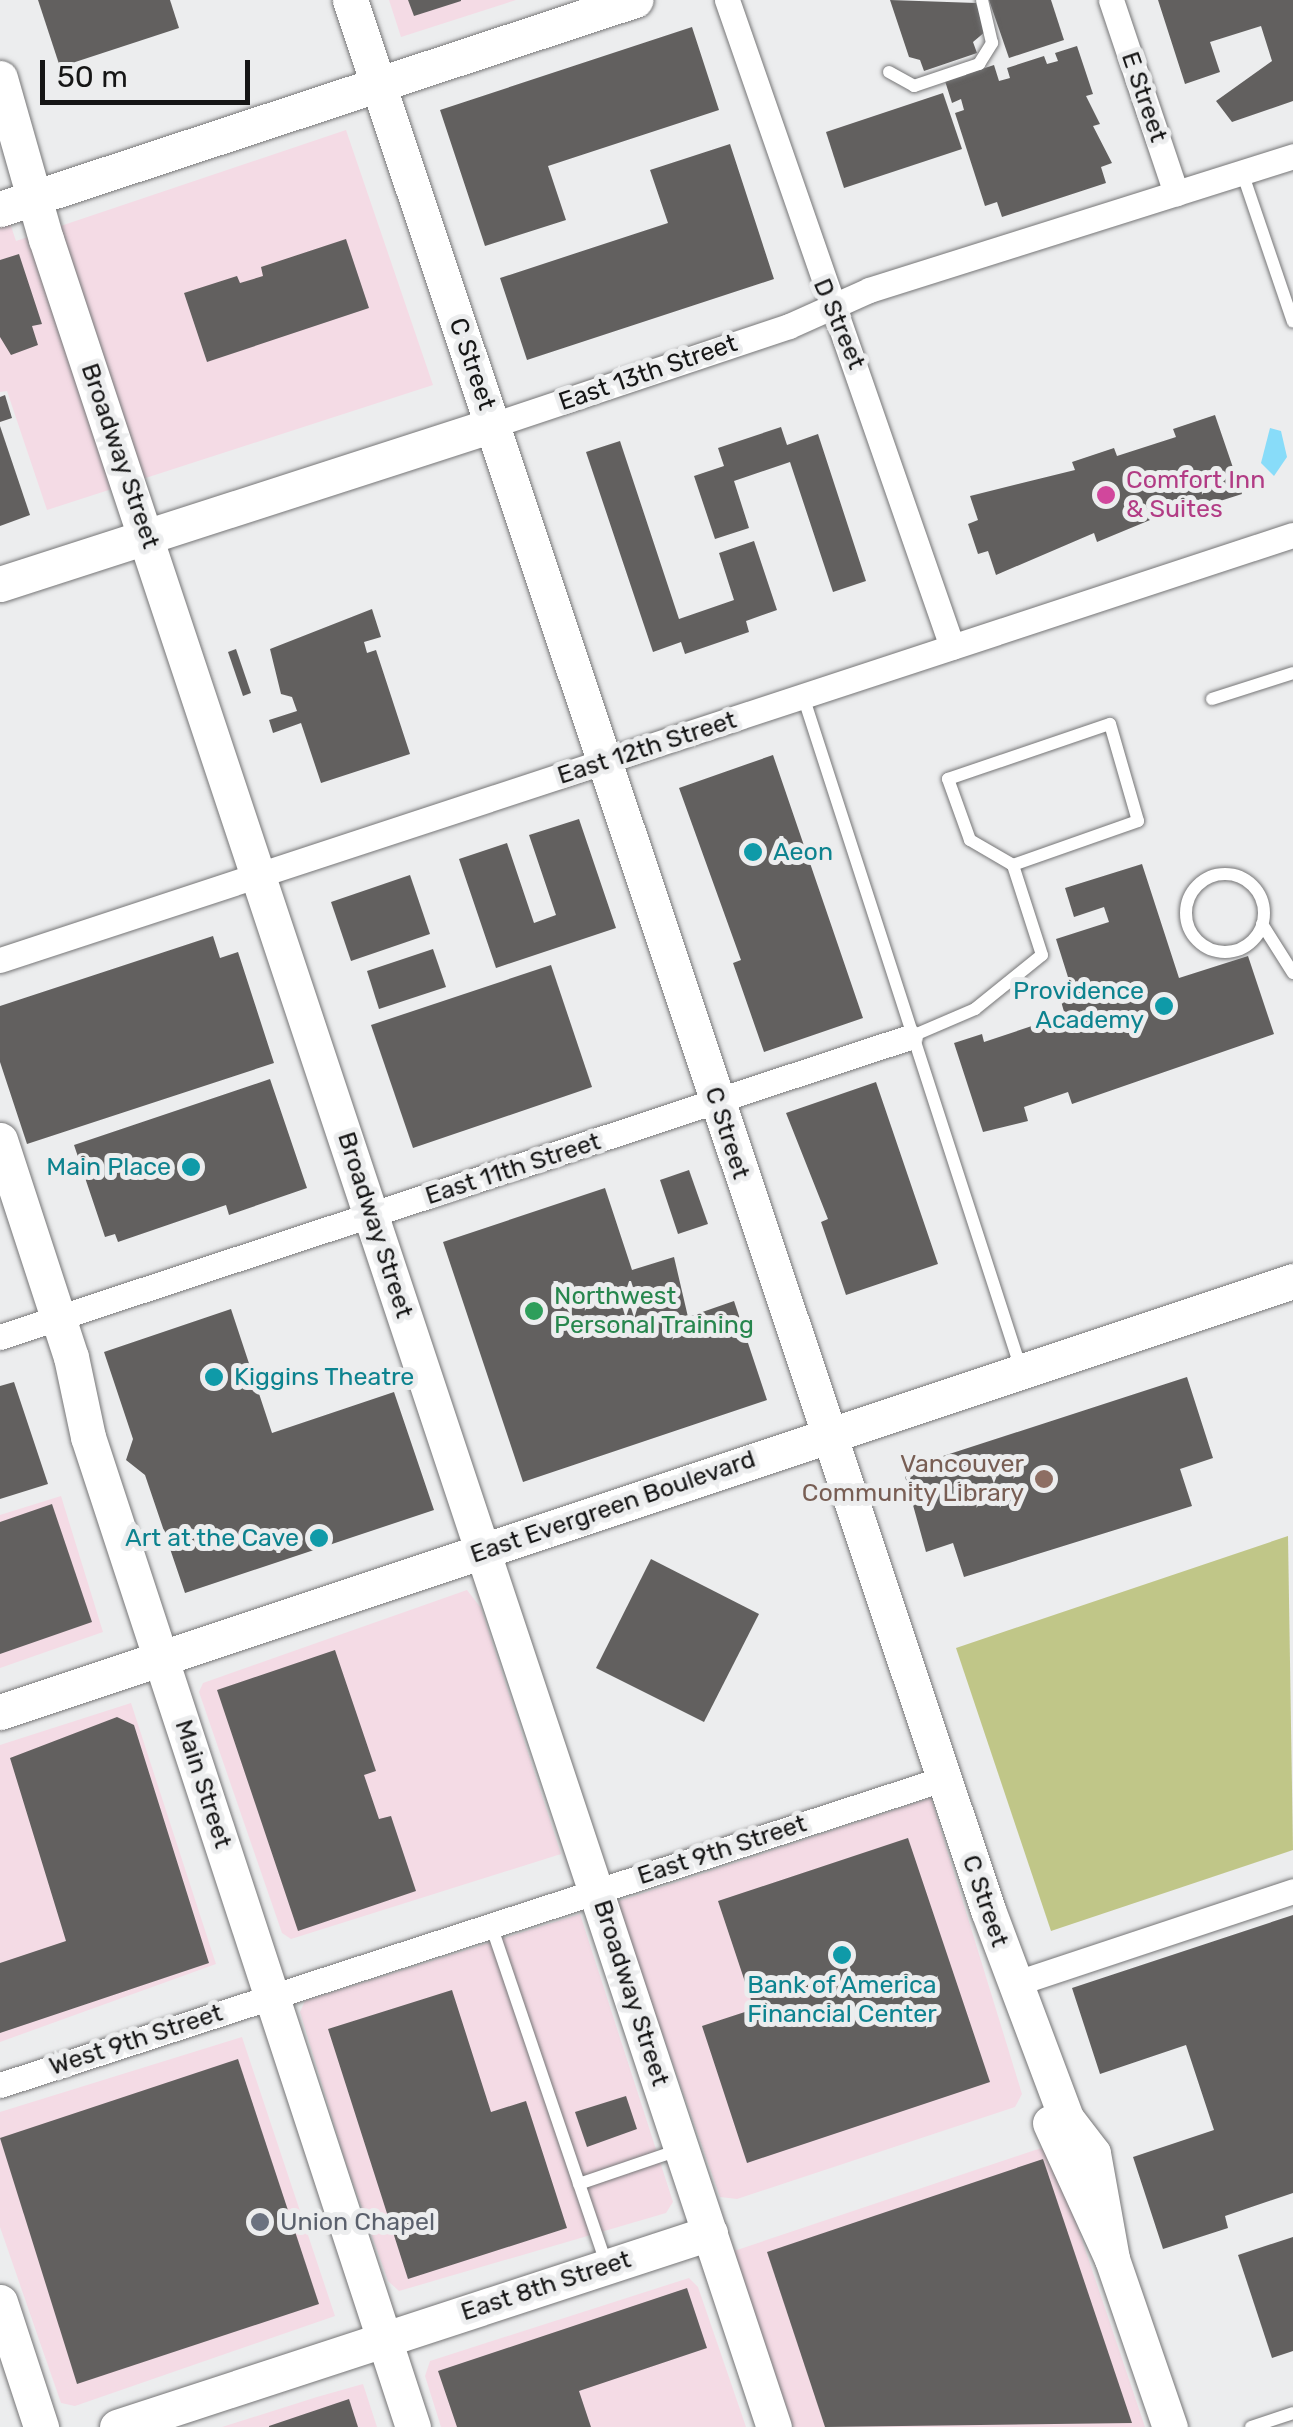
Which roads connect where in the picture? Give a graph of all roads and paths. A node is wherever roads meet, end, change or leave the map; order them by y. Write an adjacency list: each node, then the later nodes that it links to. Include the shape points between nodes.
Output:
1 (350, 0): 8 (street, C Street)
2 (636, 0): 8 (street)
3 (727, 0): 13 (street, D Street)
4 (982, 0): 6 (lane, via 992,43 979,64 914,86)
5 (1111, 0): 11 (street, E Street)
6 (889, 72)
7 (0, 78): 12 (street, Broadway Street)
8 (378, 86): 12 (street); 15 (street, C Street)
9 (1293, 156): 10 (street, East 13th Street)
10 (1242, 172): 11 (street, East 13th Street); 14 (lane)
11 (1176, 193): 13 (street, East 13th Street)
12 (16, 204): 17 (street, Broadway Street)
13 (833, 306): 15 (street, East 13th Street); 19 (street, D Street)
14 (1293, 322)
15 (492, 425): 17 (street, East 13th Street); 23 (street, C Street)
16 (1293, 534): 19 (street, East 12th Street)
17 (148, 536): 18 (street, East 13th Street); 25 (street, Broadway Street)
18 (0, 584)
19 (952, 647): 21 (street, East 12th Street)
20 (1293, 672): 22 (lane)
21 (803, 696): 23 (street, East 12th Street); 29 (lane)
22 (1212, 698)
23 (604, 762): 25 (street, East 12th Street); 30 (street, C Street)
24 (1013, 865): 24 (lane, via 970,840 948,779 1110,724 1138,821); 29 (lane, via 1042,955 975,1009)
25 (260, 874): 27 (street, East 12th Street); 32 (street, Broadway Street)
26 (1262, 924): 26 (lane, via 1262,900 1234,875 1198,884 1186,906 1191,932 1210,949 1248,945); 28 (lane)
27 (0, 960)
28 (1293, 973)
29 (910, 1038): 30 (street, East 11th Street); 36 (lane)
30 (717, 1102): 32 (street, East 11th Street); 37 (street, C Street)
31 (0, 1140): 34 (street, Main Street)
32 (372, 1216): 34 (street, East 11th Street); 38 (street, Broadway Street)
33 (1293, 1281): 36 (street, East Evergreen Boulevard)
34 (59, 1318): 35 (street, East 11th Street); 39 (street, Main Street, via 88,1437)
35 (0, 1338)
36 (1022, 1372): 37 (street, East Evergreen Boulevard)
37 (828, 1436): 38 (street, East Evergreen Boulevard); 41 (street, C Street)
38 (482, 1551): 39 (street, East Evergreen Boulevard); 42 (street, Broadway Street)
39 (162, 1660): 40 (street, East Evergreen Boulevard); 46 (street, Main Street)
40 (0, 1712)
41 (943, 1779): 42 (street, East 9th Street); 45 (street, C Street)
42 (597, 1890): 44 (street, East 9th Street); 48 (street, Broadway Street)
43 (1293, 1890): 45 (street)
44 (491, 1925): 46 (street, East 9th Street); 49 (lane)
45 (1014, 1984): 59 (street, C Street)
46 (273, 1996): 47 (street, West 9th Street); 53 (street, Main Street)
47 (0, 2085)
48 (682, 2149): 49 (lane); 50 (street, Broadway Street)
49 (579, 2184): 51 (lane)
50 (710, 2232): 51 (street, East 8th Street); 58 (street, Broadway Street)
51 (607, 2266): 53 (street, East 8th Street)
52 (0, 2302): 55 (street)
53 (383, 2340): 56 (street, East 8th Street); 57 (street, Main Street)
54 (1293, 2413): 60 (lane)
55 (41, 2427)
56 (117, 2427)
57 (413, 2427)
58 (774, 2427)
59 (1170, 2427)
60 (1251, 2427)

